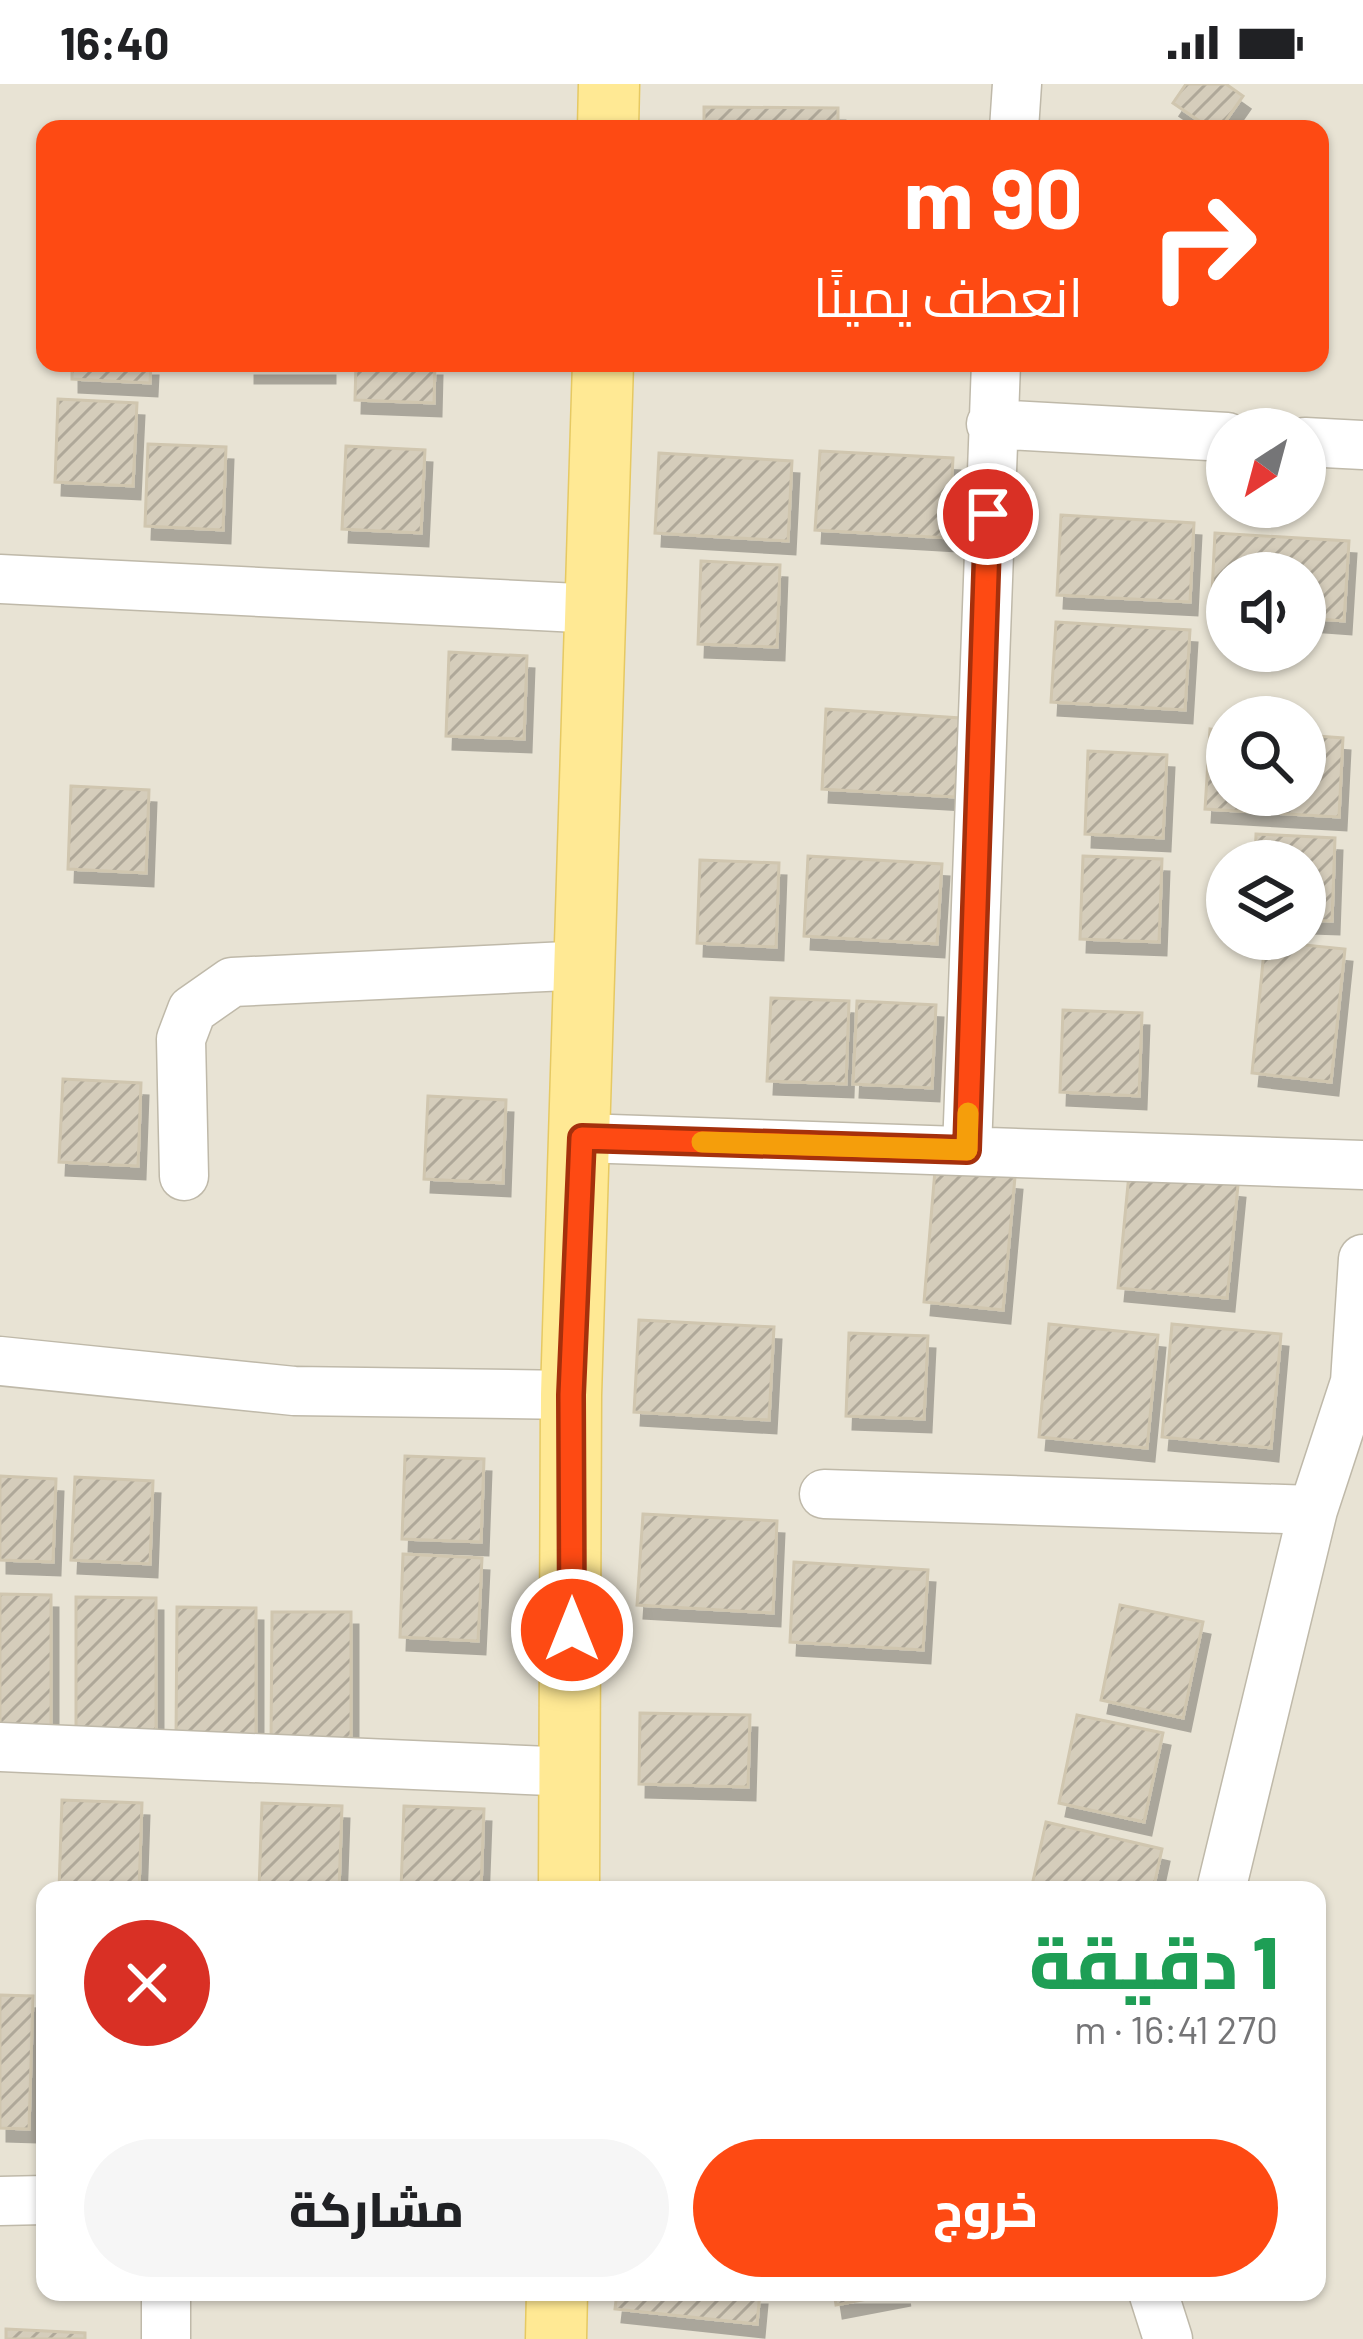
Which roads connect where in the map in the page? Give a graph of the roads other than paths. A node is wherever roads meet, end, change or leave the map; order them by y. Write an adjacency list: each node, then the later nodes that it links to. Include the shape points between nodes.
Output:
1 (609, 84): 3 (main road)
2 (1017, 84): 4 (street)
3 (608, 120)
4 (1014, 120)
5 (603, 372): 12 (main road)
6 (995, 372): 7 (street)
7 (991, 424): 8 (street); 15 (street)
8 (1206, 436)
9 (1326, 443): 10 (street)
10 (1363, 446)
11 (0, 580): 12 (street)
12 (598, 609): 13 (main road)
13 (588, 964): 14 (main road); 17 (street, via 232,982 192,1010 182,1039)
14 (582, 1138): 15 (street); 20 (main road)
15 (967, 1150): 16 (street)
16 (1363, 1166)
17 (184, 1176)
18 (1363, 1259): 22 (street, via 1355,1382)
19 (0, 1361): 20 (street, via 294,1391)
20 (571, 1395): 24 (main road)
21 (824, 1494): 22 (street)
22 (1312, 1510): 26 (street)
23 (0, 1748): 24 (street)
24 (573, 1772): 25 (main road)
25 (569, 1881)
26 (1223, 1881)
27 (36, 2200): 28 (street)
28 (0, 2201)
29 (166, 2301): 32 (street)
30 (557, 2301): 33 (main road)
31 (1156, 2301): 34 (street)
32 (166, 2339)
33 (556, 2339)
34 (1168, 2339)

